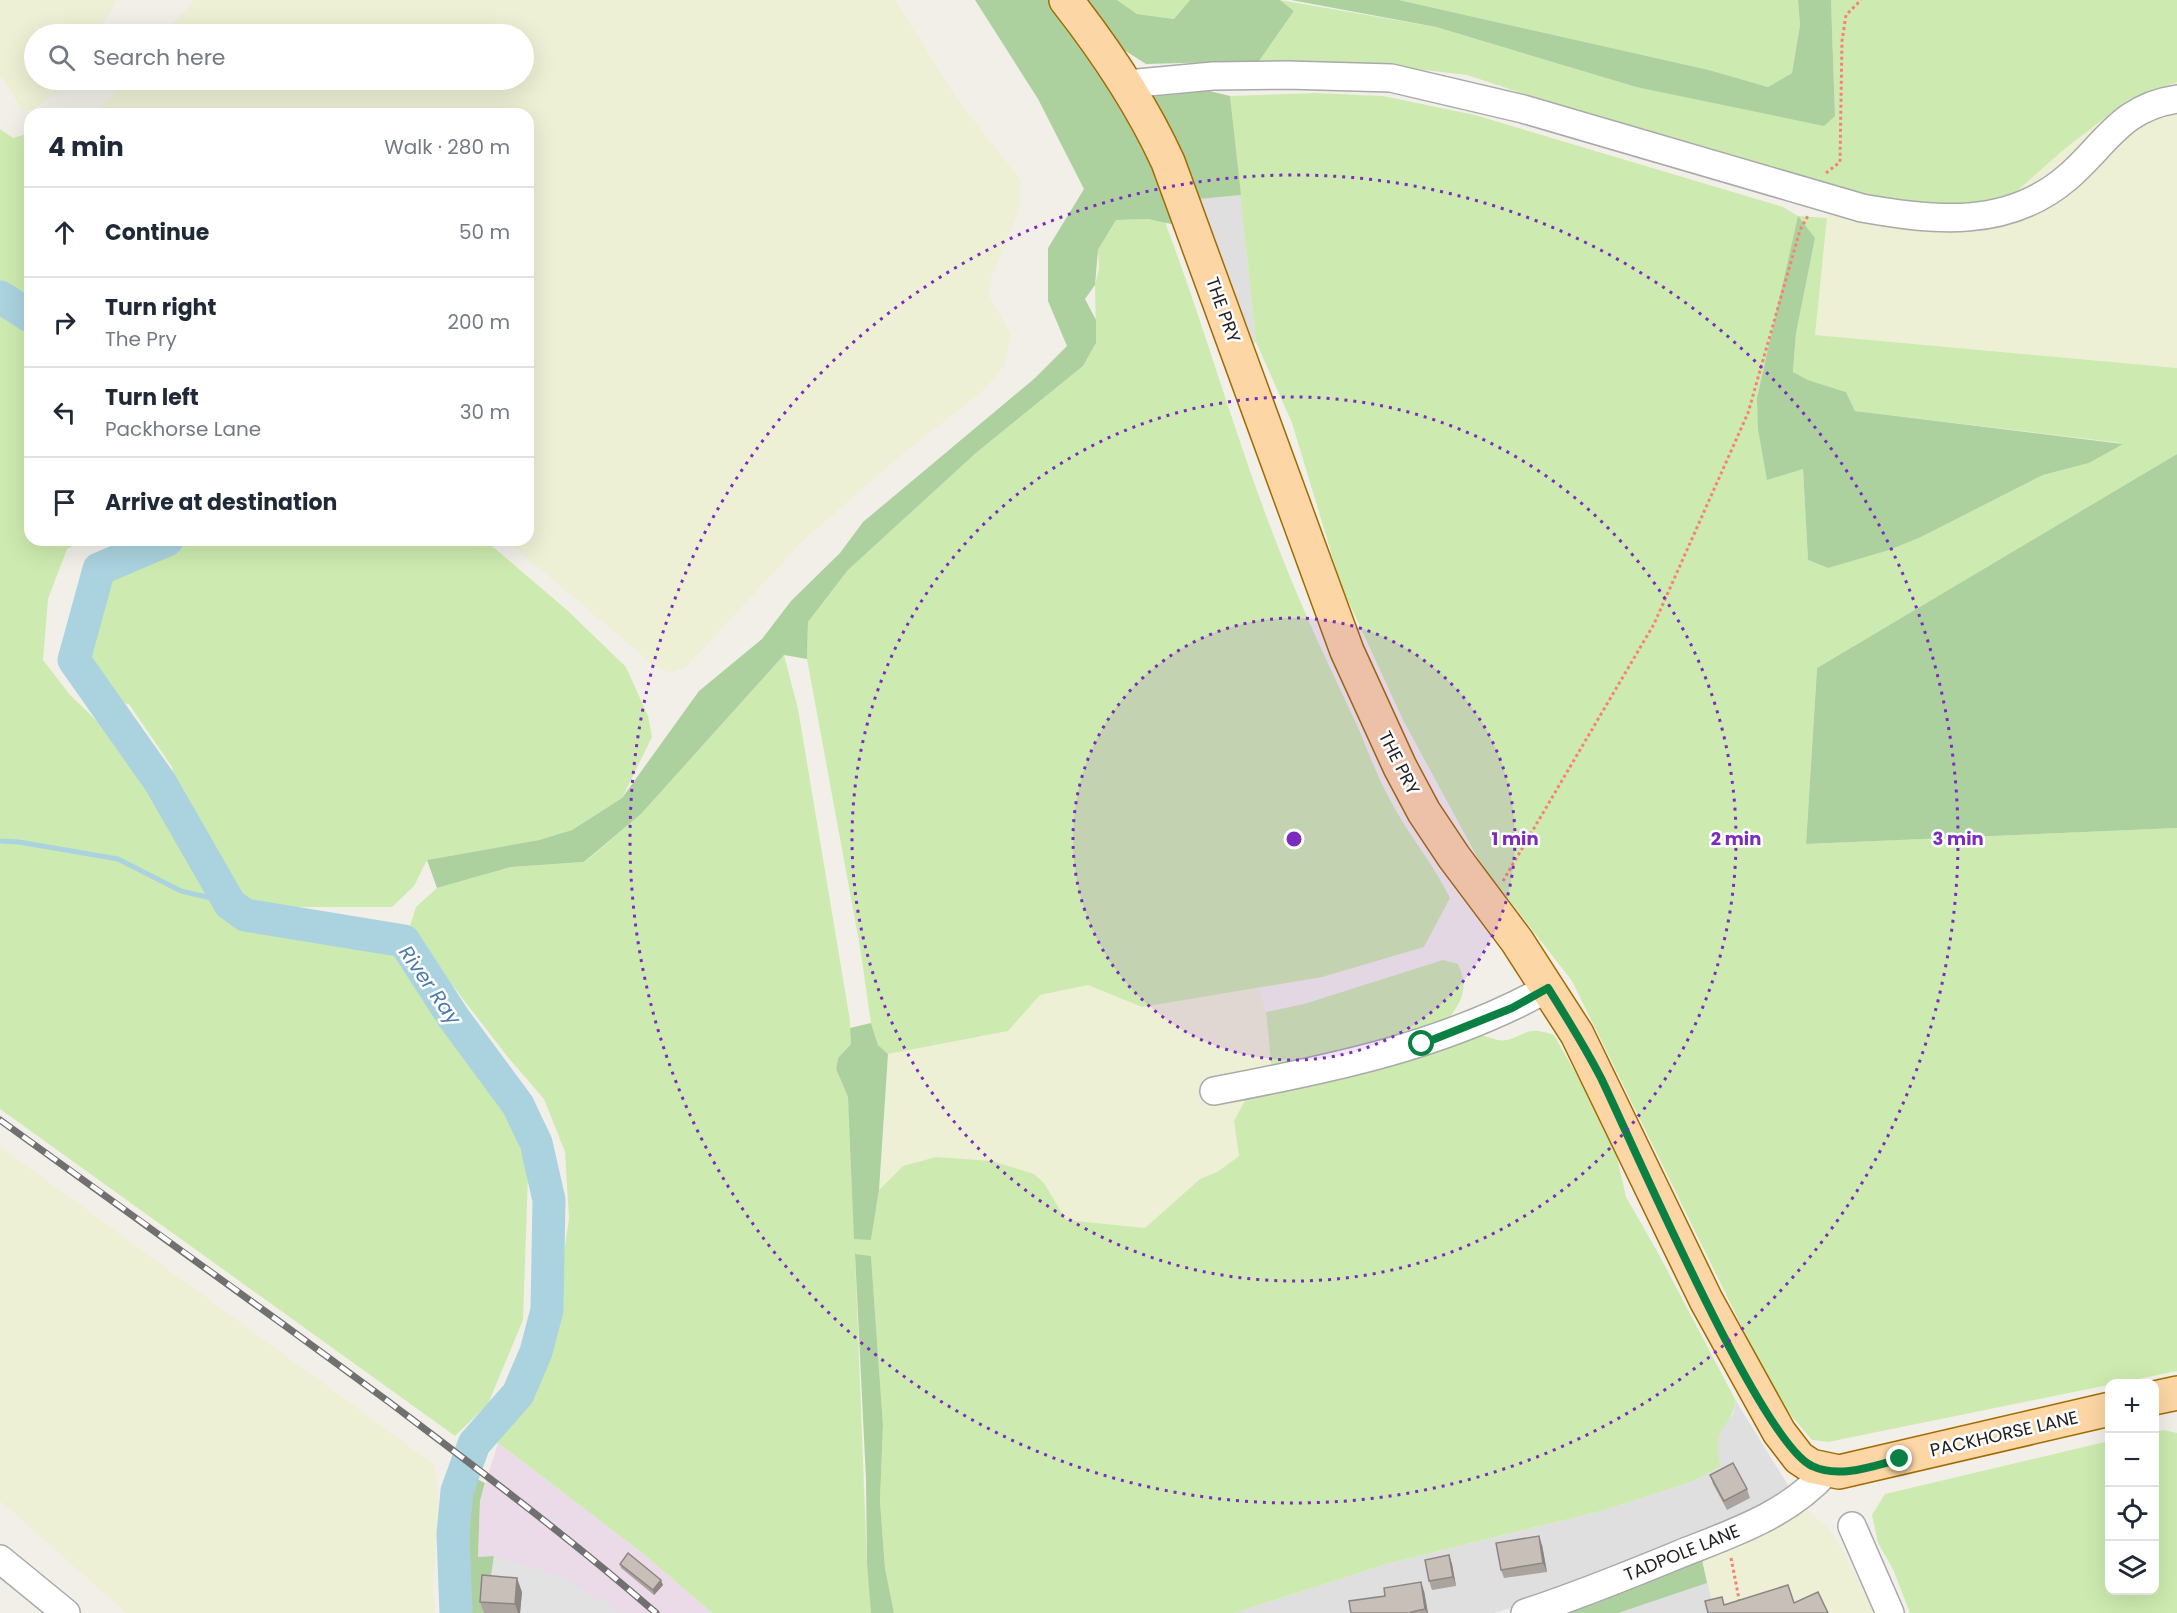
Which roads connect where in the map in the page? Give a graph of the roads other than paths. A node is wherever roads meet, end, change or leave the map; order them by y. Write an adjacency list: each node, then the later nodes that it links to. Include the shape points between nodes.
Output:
1 (1066, 0): 2 (main road, THE PRY)
2 (1127, 84): 3 (street, via 1213,76 1391,78 1523,109 1822,197 1915,218 1960,219 1990,216 2038,200 2068,177 2117,124 2139,110); 4 (main road, THE PRY, via 1168,162 1339,629 1373,711 1424,812)
3 (2177, 99)
4 (1548, 988): 5 (street, via 1512,1008 1422,1044 1367,1060); 9 (main road, THE PRY, via 1600,1077 1706,1300 1752,1387 1799,1458)
5 (1214, 1091)
6 (2177, 1393): 7 (main road)
7 (2159, 1397)
8 (2105, 1410): 9 (main road, PACKHORSE LANE, via 1871,1466)
9 (1827, 1472): 13 (street, TADPOLE LANE, via 1798,1500 1773,1515)
10 (1852, 1526): 14 (street)
11 (0, 1559): 12 (street)
12 (66, 1613)
13 (1524, 1613)
14 (1890, 1613)

